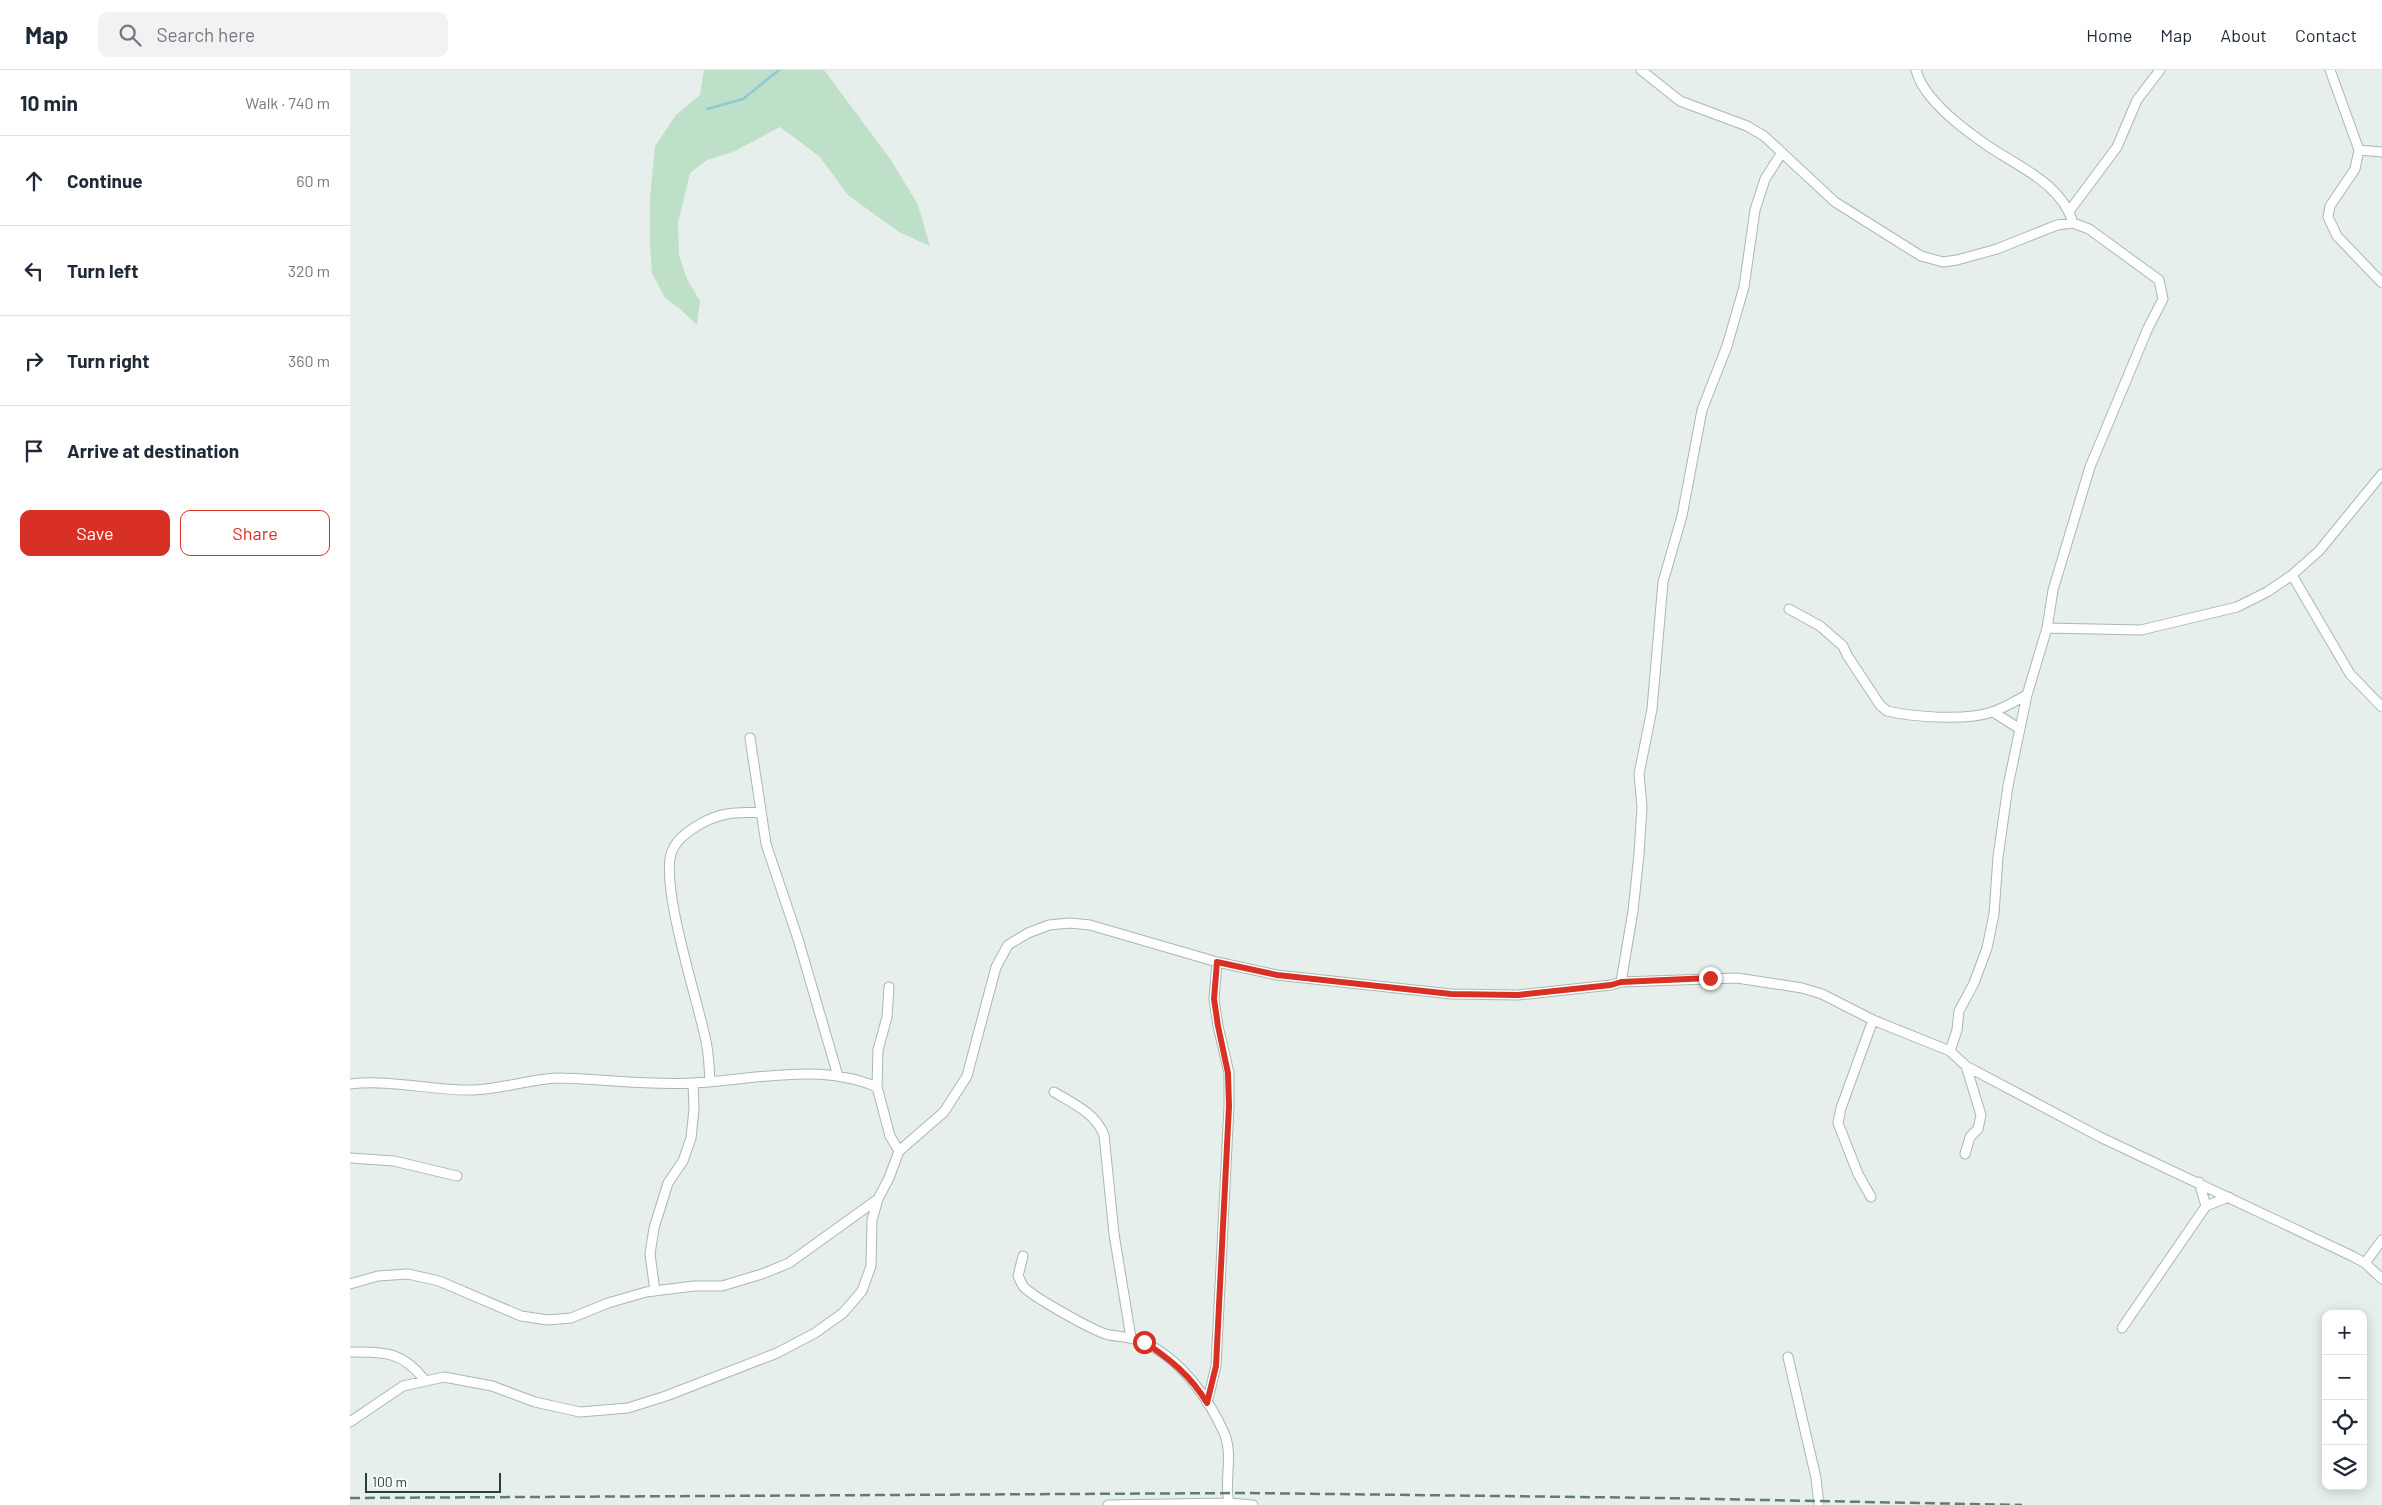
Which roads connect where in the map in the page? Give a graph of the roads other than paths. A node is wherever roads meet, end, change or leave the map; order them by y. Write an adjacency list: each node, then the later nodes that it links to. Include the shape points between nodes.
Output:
1 (1641, 70): 7 (street, via 1680,102 1747,126 1764,136)
2 (1916, 70): 8 (street, via 1918,81 1947,114 1988,146 2036,176 2060,196)
3 (2160, 70): 8 (street, via 2137,100 2117,147)
4 (2330, 70): 5 (street)
5 (2359, 150): 6 (street); 10 (street, via 2355,169 2330,206 2328,217 2337,236)
6 (2382, 152)
7 (1781, 154): 9 (street, via 1835,202 1932,260 1943,262 1975,256 2058,225); 22 (street, via 1765,179 1755,210 1744,287 1702,410 1682,516 1663,582 1652,709 1639,774 1642,807 1639,854)
8 (2070, 210): 9 (street)
9 (2073, 224): 14 (street, via 2089,229 2159,280 2163,299 2144,335 2090,467 2053,590)
10 (2382, 283)
11 (2382, 474): 12 (street, via 2319,551)
12 (2292, 575): 14 (street, via 2238,607 2141,630); 16 (street, via 2350,674)
13 (1789, 608): 17 (street, via 1820,626 1844,646 1886,711 1961,718)
14 (2048, 628): 15 (street)
15 (2027, 695): 17 (street); 18 (street)
16 (2382, 706)
17 (1993, 712): 18 (street)
18 (2020, 729): 25 (street, via 2008,786 1994,914 1987,948 1959,1011)
19 (750, 738): 20 (street)
20 (761, 812): 27 (street, via 766,844); 28 (street, via 727,814 709,820 681,838 672,850 668,872 706,1039)
21 (1217, 962): 22 (street, via 1277,975 1451,994 1518,995); 33 (street, via 1090,925 1049,925 1028,933 1008,946 996,967 974,1058 957,1095 933,1123); 53 (street, via 1214,999 1228,1073 1229,1106 1216,1366)
22 (1621, 982): 24 (street, via 1737,978 1762,981 1822,994)
23 (889, 987): 31 (street, via 887,1017 878,1050)
24 (1873, 1020): 25 (street); 38 (street, via 1840,1108 1838,1123)
25 (1950, 1051): 26 (street)
26 (1966, 1066): 34 (street, via 1981,1116); 37 (street, via 2100,1137)
27 (838, 1076): 28 (street, via 817,1072); 31 (street)
28 (710, 1082): 29 (street)
29 (693, 1083): 30 (street, via 663,1085 558,1078 476,1090 373,1081); 47 (street, via 691,1138 683,1161 668,1183 654,1228 650,1254)
30 (350, 1084)
31 (876, 1087): 33 (street, via 890,1136)
32 (1054, 1092): 49 (street, via 1087,1112 1099,1124 1104,1135 1114,1234)
33 (899, 1151): 40 (street)
34 (1965, 1154)
35 (350, 1158): 36 (street, via 394,1161)
36 (457, 1176)
37 (2198, 1182): 39 (street); 41 (street)
38 (1870, 1196)
39 (2229, 1197): 41 (street); 44 (street)
40 (878, 1199): 47 (street, via 789,1263 722,1286); 52 (street, via 872,1220 871,1266 862,1291 843,1314 777,1354 628,1408 580,1412 536,1402 492,1386 444,1377)
41 (2206, 1206): 48 (street)
42 (2382, 1240): 44 (street)
43 (1023, 1256): 49 (street, via 1018,1276 1024,1287 1087,1327 1108,1335)
44 (2365, 1263): 45 (street)
45 (2382, 1278)
46 (350, 1284): 47 (street, via 378,1276 408,1274 439,1281 521,1316 548,1320 571,1318 608,1303)
47 (655, 1291)
48 (2122, 1328)
49 (1131, 1338): 53 (street, via 1144,1342 1186,1373)
50 (350, 1352): 52 (street, via 380,1352 398,1357 412,1364)
51 (1788, 1357): 58 (street, via 1816,1478)
52 (424, 1380): 54 (street, via 403,1386)
53 (1207, 1403): 55 (street, via 1229,1450 1226,1485)
54 (350, 1422)
55 (1229, 1503): 56 (street); 57 (street)
56 (1108, 1505)
57 (1253, 1505)
58 (1819, 1505)

